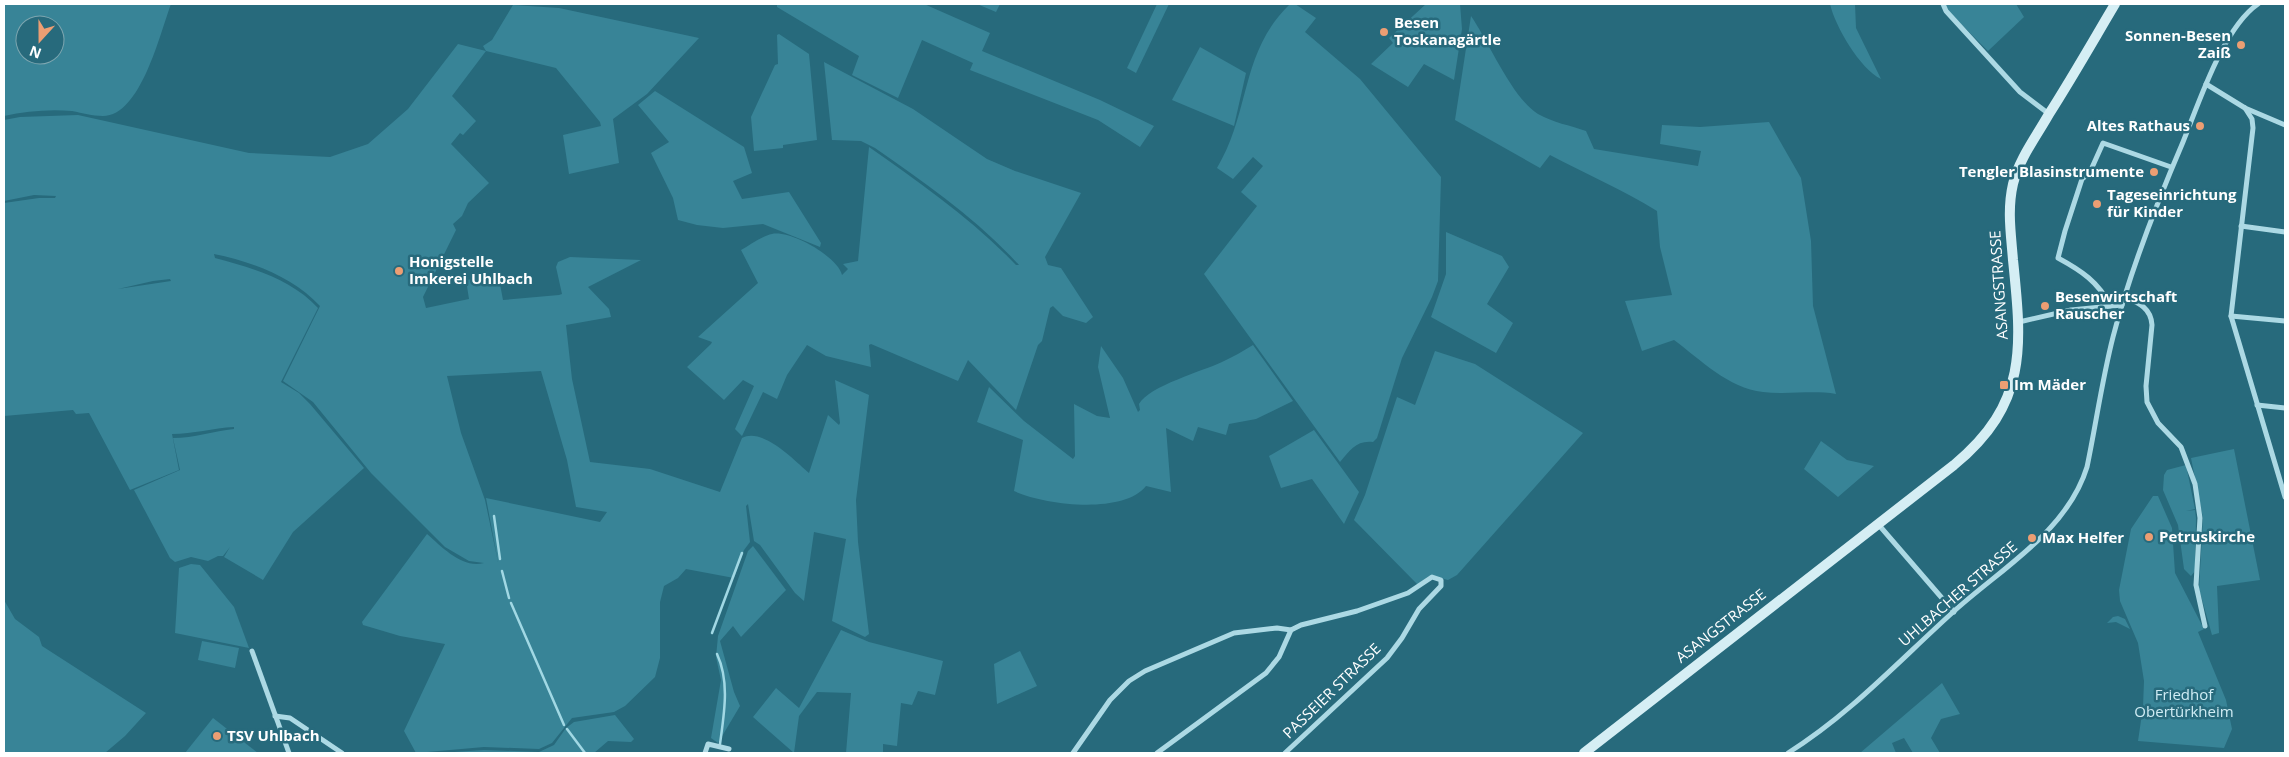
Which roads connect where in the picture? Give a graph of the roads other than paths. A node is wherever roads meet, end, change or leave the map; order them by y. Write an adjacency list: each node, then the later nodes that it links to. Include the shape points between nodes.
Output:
1 (1943, 4): 6 (street, via 2020,92)
2 (2115, 4): 6 (street, ASANGSTRASSE)
3 (2258, 4): 4 (street, UHLBACHER STRASSE, via 2238,24)
4 (2206, 84): 5 (street); 8 (street, UHLBACHER STRASSE)
5 (2245, 108): 7 (street); 9 (street, via 2253,128)
6 (2049, 115): 16 (street, ASANGSTRASSE, via 2021,161 2010,200 2009,225)
7 (2285, 124)
8 (2171, 167): 11 (street, UHLBACHER STRASSE); 13 (street, via 2103,144 2090,172 2082,179 2058,258 2090,277)
9 (2241, 226): 10 (street); 14 (street)
10 (2285, 232)
11 (2125, 297): 12 (street, UHLBACHER STRASSE); 22 (street, via 2139,303 2150,315 2147,402 2158,423 2181,447 2195,484 2200,518 2196,585)
12 (2122, 305): 13 (street); 21 (street, UHLBACHER STRASSE, via 2112,338 2082,485 2045,533)
13 (2110, 306): 16 (street, via 2071,310)
14 (2232, 316): 15 (street); 17 (street)
15 (2285, 321)
16 (2019, 322): 20 (street, ASANGSTRASSE, via 2010,391 1988,432 1968,453)
17 (2258, 405): 18 (street); 19 (street)
18 (2285, 408)
19 (2285, 496)
20 (1878, 524): 21 (street); 33 (street, ASANGSTRASSE)
21 (1954, 612): 34 (street, UHLBACHER STRASSE, via 1818,734)
22 (2205, 626)
23 (1291, 630): 30 (street, PASSEIER STRASSE, via 1277,628 1234,633 1164,662 1129,681 1110,700); 31 (street, via 1279,657 1266,673); 32 (street, PASSEIER STRASSE, via 1388,601 1411,592 1432,577 1441,582 1441,586 1419,608 1387,658)
24 (252, 651): 25 (street)
25 (275, 716): 27 (street); 28 (street, via 290,718)
26 (729, 749): 29 (street, via 708,744)
27 (289, 753)
28 (342, 753)
29 (705, 753)
30 (1073, 753)
31 (1156, 753)
32 (1284, 753)
33 (1584, 753)
34 (1788, 753)

